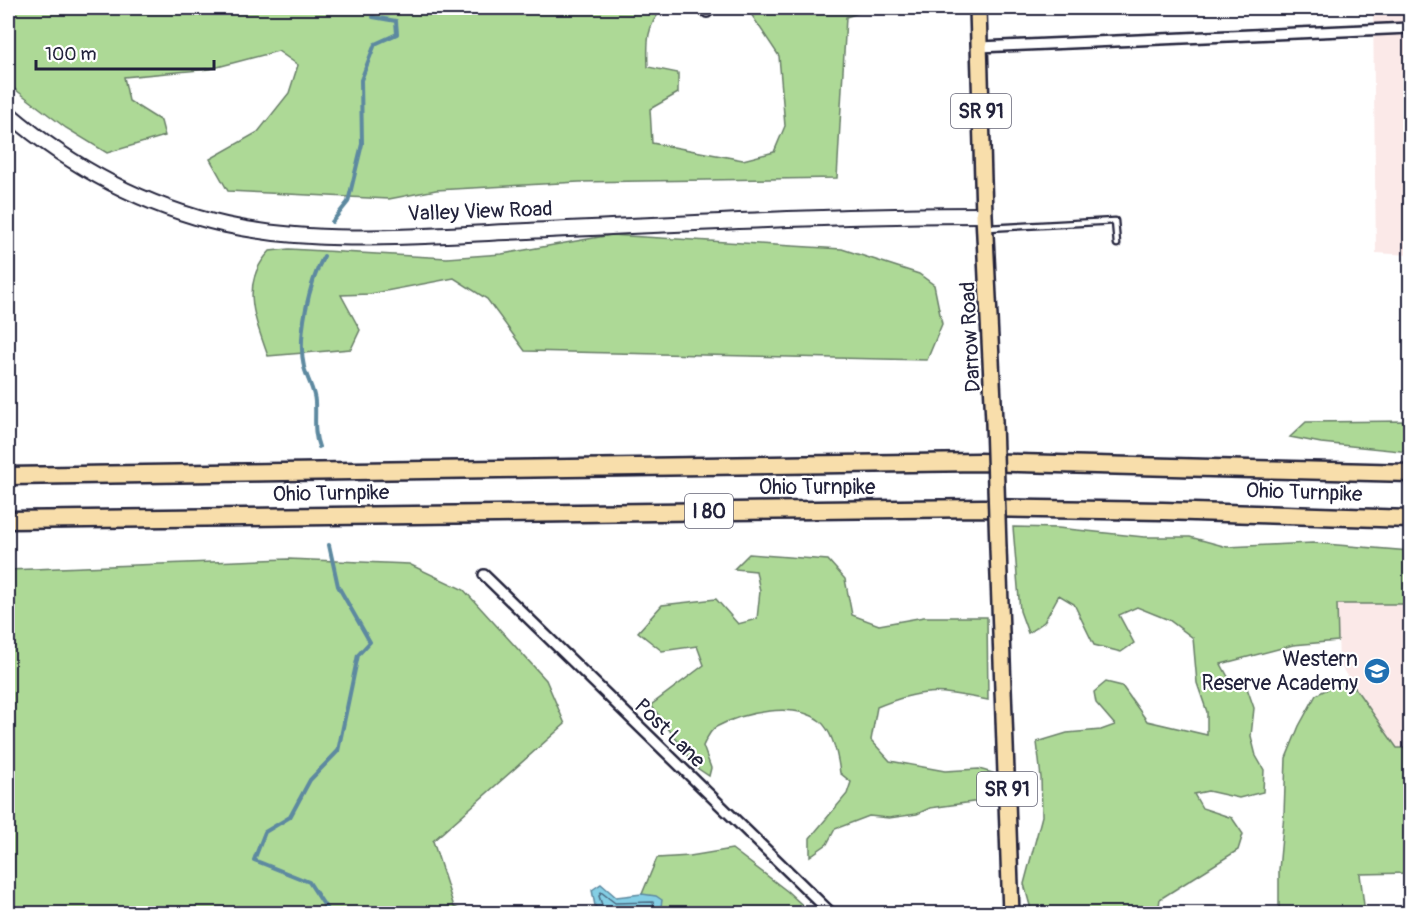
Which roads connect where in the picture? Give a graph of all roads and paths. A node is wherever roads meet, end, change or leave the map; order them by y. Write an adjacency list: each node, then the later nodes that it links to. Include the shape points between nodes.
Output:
1 (978, 8): 3 (main road, Darrow Road / SR 91)
2 (1410, 28): 3 (street)
3 (979, 47): 5 (main road, Darrow Road / SR 91)
4 (8, 113): 5 (main road, Valley View Road, via 65,158 114,186 191,216 269,232 326,237 476,233 890,215)
5 (984, 222): 6 (lane, via 1115,221); 13 (main road, Darrow Road / SR 91, bridge)
6 (1117, 244)
7 (1410, 473): 8 (highway, Ohio Turnpike / I 80, via 979,462)
8 (8, 476)
9 (1410, 519): 10 (highway, Ohio Turnpike / I 80, via 983,508)
10 (8, 520)
11 (484, 575): 12 (street, Post Lane)
12 (832, 914)
13 (1011, 914)

